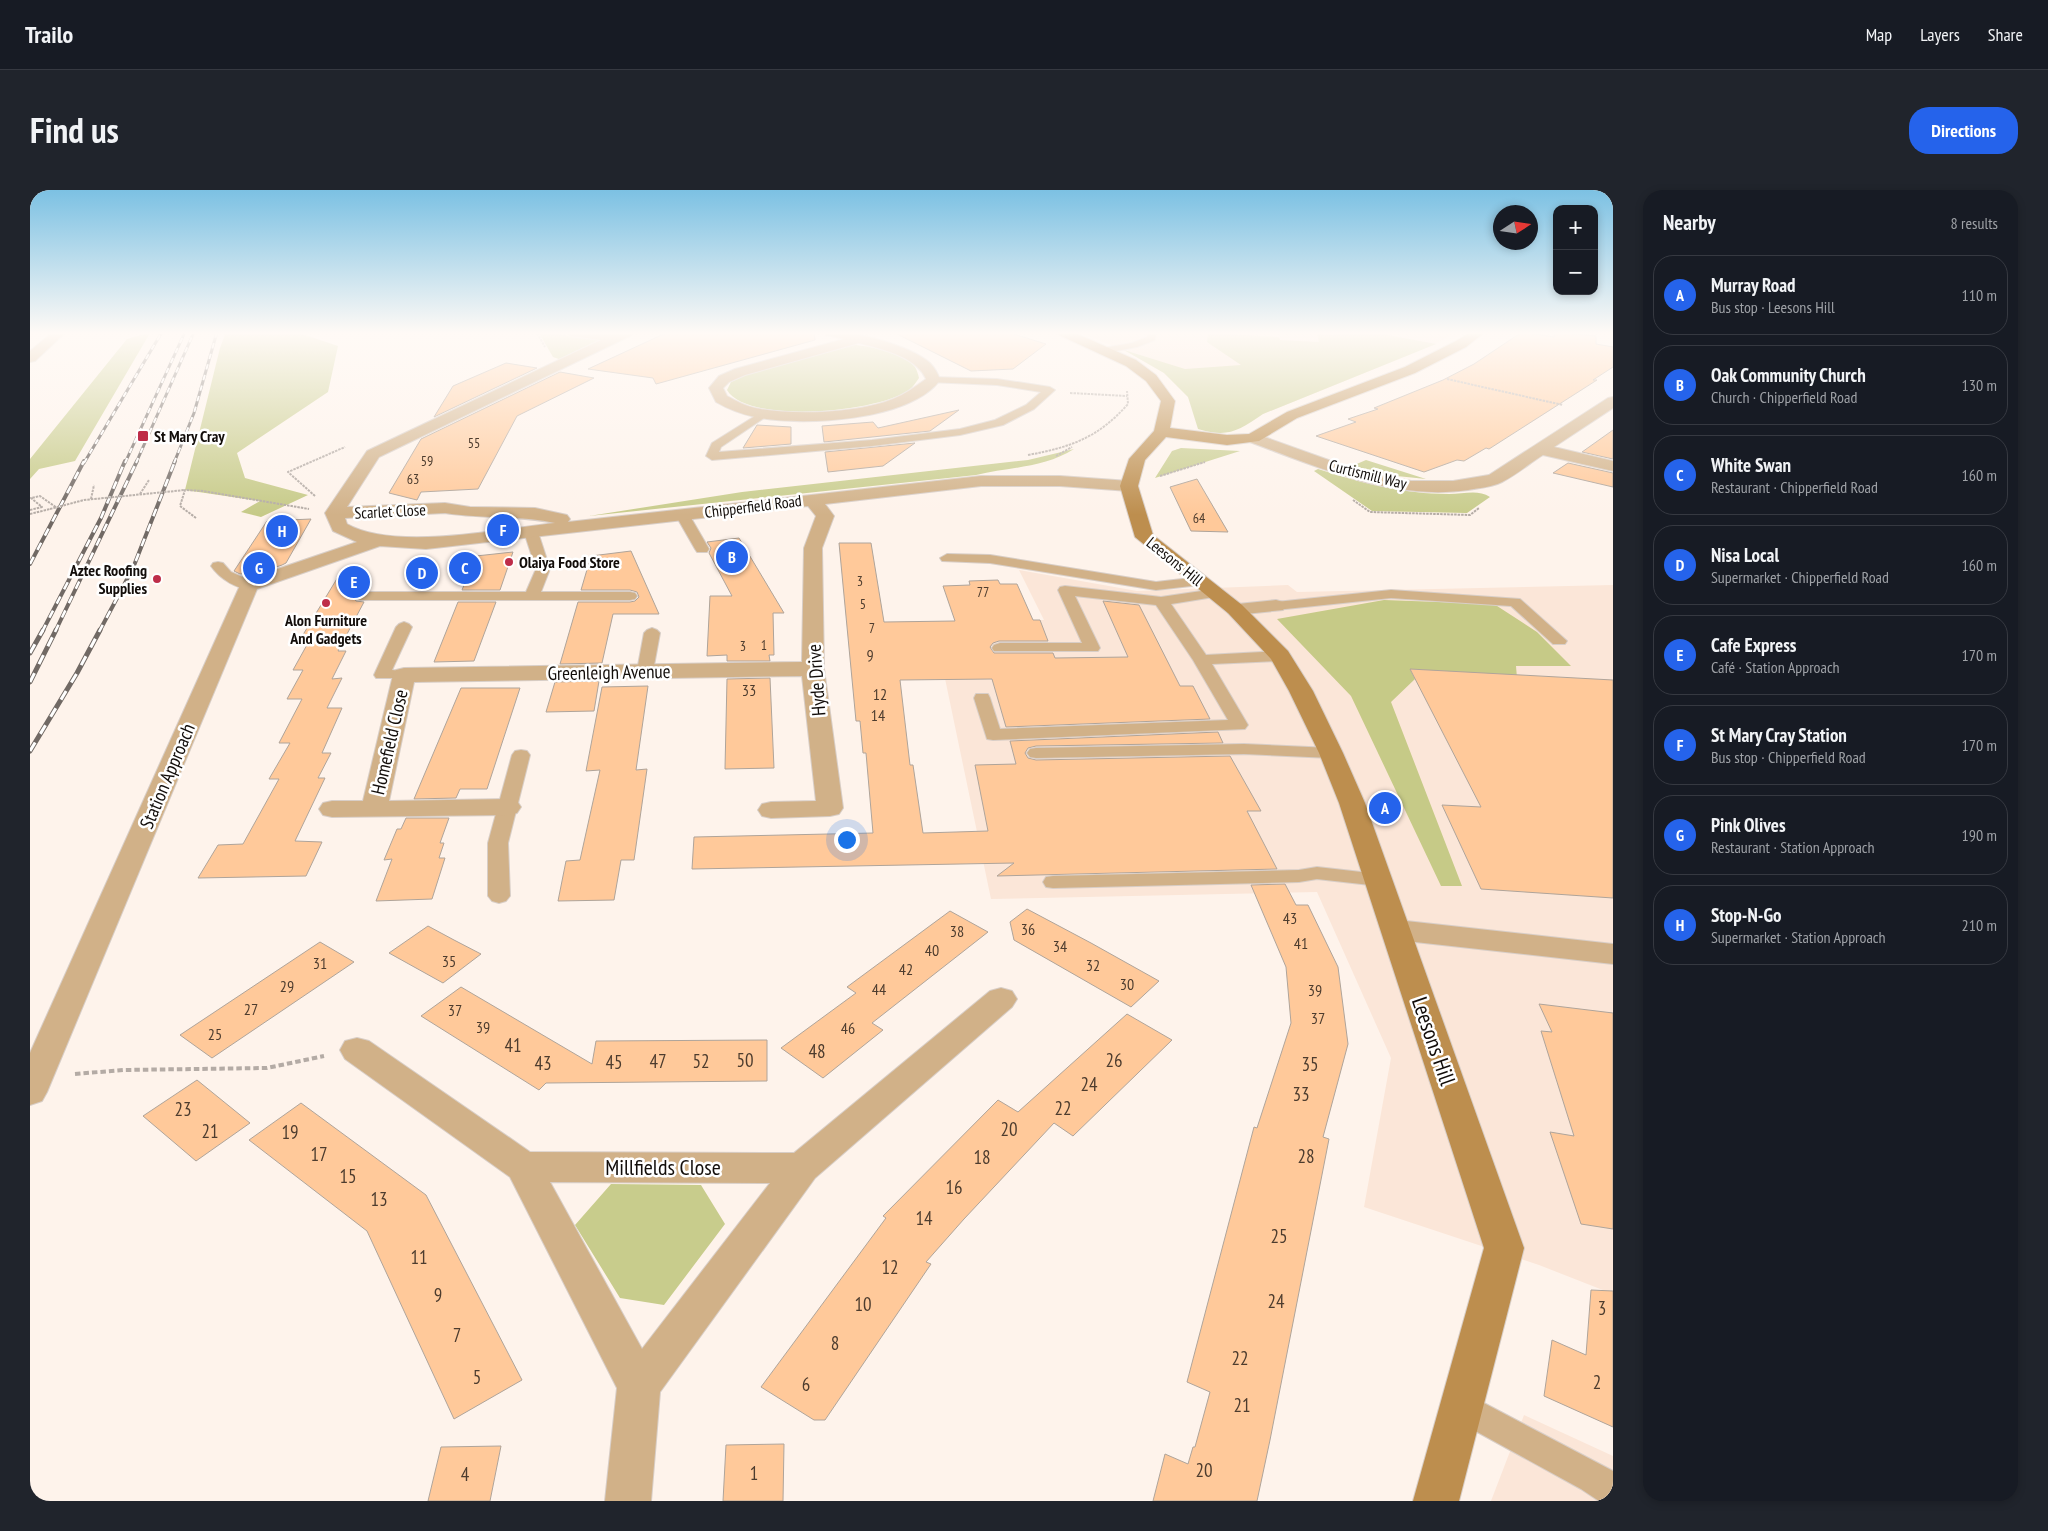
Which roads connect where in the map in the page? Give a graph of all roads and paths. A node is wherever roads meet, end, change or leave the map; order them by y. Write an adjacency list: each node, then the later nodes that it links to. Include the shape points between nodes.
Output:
1 (499, 393): 29 (street, via 373,454)
2 (718, 393): 12 (street, via 721,399 742,409)
3 (917, 393): 12 (street, via 890,405 863,411 803,416)
4 (1046, 393): 12 (lane, via 1030,407 999,423 960,432 712,456 716,444)
5 (1163, 393): 13 (street, via 1168,400)
6 (1348, 393): 14 (street, via 1292,414)
7 (1513, 393): 11 (path)
8 (1078, 394): 9 (path)
9 (1127, 396)
10 (1613, 401): 11 (street, Curtismill Way)
11 (1596, 412): 15 (street, Curtismill Way)
12 (763, 414)
13 (1162, 432): 14 (street, via 1227,440); 20 (street, via 1137,459)
14 (1254, 438): 15 (street, Curtismill Way, via 1351,473 1412,486 1473,485 1495,479)
15 (1540, 449): 17 (street)
16 (1212, 460): 20 (path)
17 (1613, 466)
18 (149, 480): 22 (path)
19 (94, 485): 24 (path)
20 (1129, 486): 25 (street, Chipperfield Road, via 984,480); 40 (street, Leesons Hill, via 1144,537)
21 (185, 490): 22 (path, bridge); 29 (path); 32 (path, via 180,506)
22 (140, 494): 24 (path, bridge)
23 (540, 497): 27 (street, Scarlet Close, via 481,499)
24 (91, 499): 26 (path, bridge)
25 (812, 499): 31 (street, Chipperfield Road); 52 (street, Hyde Drive, via 825,516 813,548)
26 (57, 508): 28 (path, via 40,496 32,498 42,507); 30 (path, bridge)
27 (445, 508): 29 (street, Scarlet Close); 33 (street, Scarlet Close, via 470,512 535,513)
28 (30, 510)
29 (334, 513): 35 (street, via 339,527)
30 (30, 514)
31 (682, 514): 33 (street, Chipperfield Road); 36 (lane)
32 (196, 518)
33 (588, 525): 34 (street, Chipperfield Road)
34 (531, 532): 35 (street, Chipperfield Road, via 426,543); 42 (lane, via 543,569)
35 (377, 541): 39 (street)
36 (702, 548)
37 (947, 558): 40 (lane, via 990,559)
38 (218, 566): 39 (lane, via 226,575)
39 (249, 584): 70 (street, Station Approach)
40 (1217, 594): 44 (lane); 45 (street); 50 (street, Leesons Hill)
41 (361, 596): 42 (lane)
42 (532, 596): 43 (lane)
43 (630, 596)
44 (1161, 601): 49 (lane, via 1065,590 1092,648); 51 (lane)
45 (1276, 606): 48 (lane, via 1392,594 1515,602)
46 (404, 627): 54 (lane, via 382,675)
47 (652, 633): 53 (lane)
48 (1559, 641)
49 (1000, 648)
50 (1280, 656): 51 (lane); 57 (street, Leesons Hill)
51 (1201, 660): 55 (lane, via 1239,725 993,735)
52 (814, 669): 53 (street, Greenleigh Avenue); 62 (street, Hyde Drive, via 830,808)
53 (645, 671): 54 (street, Greenleigh Avenue)
54 (404, 675): 61 (street, Homefield Close)
55 (982, 698)
56 (1036, 753): 57 (lane, via 1244,748)
57 (1332, 753): 63 (street, Leesons Hill)
58 (521, 755): 59 (lane)
59 (508, 807): 61 (street, Homefield Close); 65 (lane, via 498,843)
60 (332, 809): 61 (street, Homefield Close)
61 (374, 809)
62 (771, 810)
63 (1379, 880): 64 (lane, via 1317,873); 66 (street, Leesons Hill)
64 (1053, 882)
65 (499, 896)
66 (1397, 930): 67 (street); 74 (street, Leesons Hill, via 1504,1248)
67 (1613, 954)
68 (1001, 998): 72 (street)
69 (357, 1050): 70 (path, via 267,1068 123,1070); 71 (street)
70 (33, 1084)
71 (524, 1167): 72 (street, Millfields Close); 73 (street)
72 (802, 1168): 73 (street)
73 (639, 1386): 76 (street)
74 (1461, 1406): 75 (lane); 77 (street, Leesons Hill)
75 (1613, 1490)
76 (628, 1501)
77 (1436, 1501)

